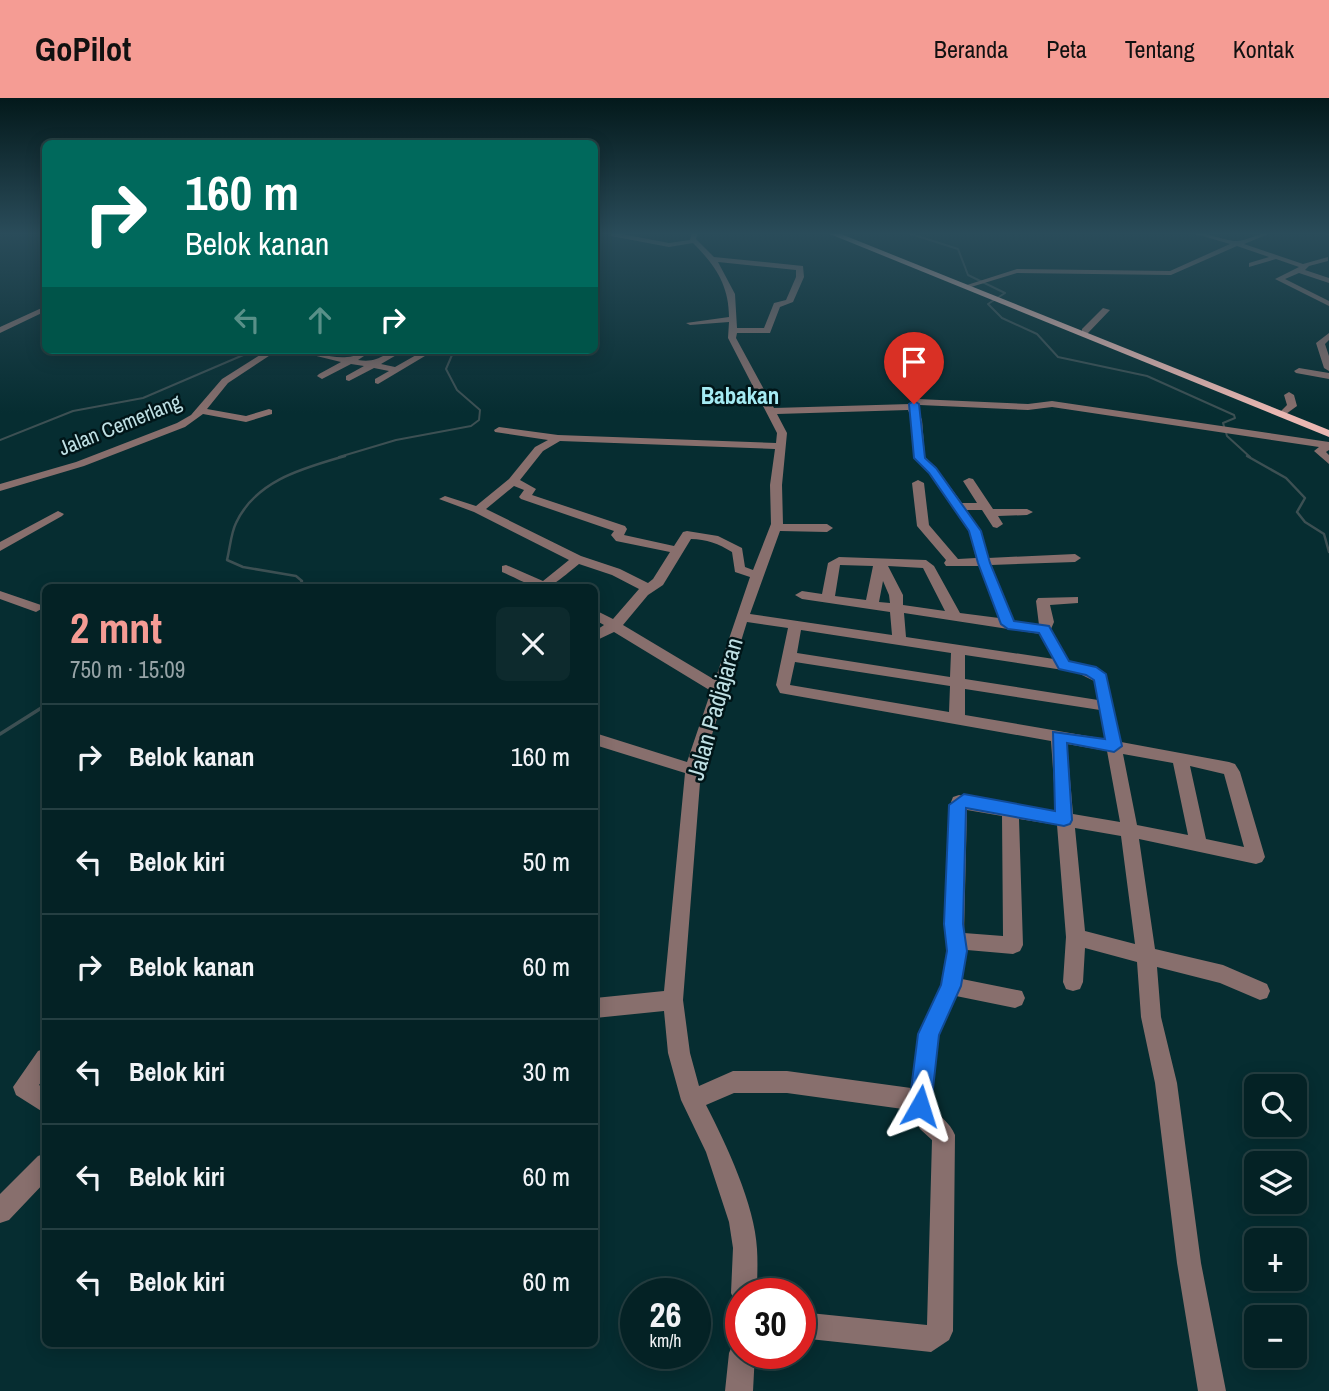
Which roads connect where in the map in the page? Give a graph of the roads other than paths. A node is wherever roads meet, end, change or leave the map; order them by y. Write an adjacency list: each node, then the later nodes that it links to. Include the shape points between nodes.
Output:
1 (729, 292): 12 (street, Jalan Padjajaran)
2 (793, 292): 12 (street, via 789,302 777,305 767,331)
3 (977, 292): 39 (main road)
4 (989, 292): 14 (main road)
5 (1303, 292): 7 (street)
6 (1329, 294): 7 (street)
7 (1310, 296): 8 (street)
8 (1329, 304)
9 (42, 310): 13 (street)
10 (1106, 310): 14 (street)
11 (690, 323): 12 (street)
12 (734, 325): 36 (street, Jalan Padjajaran, via 737,352)
13 (0, 330)
14 (1085, 331): 37 (main road)
15 (1329, 336): 26 (street, via 1320,343)
16 (268, 354): 35 (street, Jalan Cemerlang, via 225,381)
17 (318, 354): 22 (street)
18 (341, 354): 22 (street)
19 (362, 354): 23 (street)
20 (394, 354): 25 (street)
21 (424, 354): 27 (street)
22 (331, 357): 23 (street); 24 (street)
23 (351, 361): 25 (street); 29 (street)
24 (317, 363)
25 (374, 366): 27 (street); 31 (street)
26 (1329, 368)
27 (397, 370): 32 (street)
28 (1299, 371): 30 (street)
29 (322, 376)
30 (1329, 376)
31 (349, 378)
32 (378, 381)
33 (1289, 395): 37 (street, via 1292,406)
34 (912, 407): 36 (street); 44 (street, via 918,402 1052,404); 55 (street, via 920,458)
35 (201, 411): 38 (street, via 242,419); 47 (street, Jalan Cemerlang, via 181,425)
36 (770, 411): 46 (street, Jalan Padjajaran, via 782,433)
37 (1286, 411): 40 (main road)
38 (269, 412)
39 (1315, 429): 42 (main road); 44 (street, via 1306,433)
40 (1329, 429)
41 (499, 430): 43 (street)
42 (1329, 434)
43 (558, 438): 46 (street); 50 (street, via 539,449)
44 (1310, 441): 45 (street)
45 (1329, 445): 49 (street, via 1319,451)
46 (781, 446): 61 (street, Jalan Padjajaran)
47 (126, 447): 48 (street); 53 (street, Jalan Cemerlang)
48 (143, 454)
49 (1329, 461)
50 (513, 481): 57 (street); 64 (street, via 530,489 524,496 621,529 617,537)
51 (969, 481): 56 (street)
52 (918, 483): 68 (street, via 923,526 952,563)
53 (0, 488)
54 (444, 499): 57 (street)
55 (960, 507): 56 (street); 68 (street, via 975,531)
56 (987, 509): 58 (street); 60 (street)
57 (478, 510): 66 (street)
58 (1027, 512)
59 (58, 514): 63 (street)
60 (997, 524)
61 (777, 527): 62 (street); 70 (street, Jalan Padjajaran)
62 (827, 528)
63 (0, 547)
64 (676, 550): 70 (street, via 687,535 717,539 738,551 739,569); 73 (street, via 664,574)
65 (1075, 558): 68 (street)
66 (577, 559): 72 (street); 73 (street)
67 (880, 562): 76 (street, via 836,562); 78 (street); 80 (street); 83 (street, via 925,564)
68 (984, 563): 84 (street)
69 (506, 569): 71 (street)
70 (756, 575): 82 (street, Jalan Padjajaran)
71 (538, 584)
72 (548, 584)
73 (649, 589): 85 (street)
74 (0, 595): 79 (street)
75 (802, 595): 76 (street)
76 (828, 599): 78 (street)
77 (1073, 600): 87 (street, via 1043,601)
78 (872, 605): 80 (street)
79 (36, 608)
80 (898, 608): 83 (street); 89 (street)
81 (598, 616): 85 (street)
82 (742, 617): 86 (street); 94 (street, Jalan Padjajaran)
83 (956, 617): 84 (street)
84 (1008, 624): 87 (street)
85 (615, 625): 88 (street); 94 (street)
86 (795, 625): 89 (street); 91 (street)
87 (1044, 629): 92 (street)
88 (598, 635)
89 (899, 640): 90 (street)
90 (958, 649): 92 (street); 93 (street)
91 (789, 656): 93 (street); 96 (street, via 785,689)
92 (1064, 665): 95 (street, via 1101,678)
93 (958, 683): 95 (street); 96 (street)
94 (719, 689): 101 (street, Jalan Padjajaran)
95 (1105, 706): 99 (street)
96 (957, 718): 97 (street)
97 (1058, 736): 99 (street); 103 (street)
98 (598, 740): 101 (street)
99 (1114, 746): 100 (street); 104 (street)
100 (1180, 758): 105 (street); 105 (street, via 1229,768 1256,855)
101 (693, 770): 113 (street, Jalan Padjajaran)
102 (1010, 809): 103 (street); 107 (street, via 964,800 957,805 953,924); 107 (street, via 1013,945)
103 (1064, 820): 104 (street); 106 (street)
104 (1129, 830): 105 (street); 108 (street)
105 (1199, 845)
106 (1076, 937): 108 (street); 109 (street)
107 (957, 941): 110 (street)
108 (1146, 957): 111 (street, via 1223,974); 125 (street, via 1151,1017 1166,1083 1187,1250)
109 (1073, 982)
110 (951, 986): 112 (street); 118 (street, via 928,1034)
111 (1260, 991)
112 (1015, 998)
113 (673, 1000): 114 (street); 117 (street, Jalan Padjajaran, via 679,1053)
114 (598, 1008)
115 (42, 1063): 116 (street, via 24,1087)
116 (42, 1099)
117 (692, 1100): 118 (street, via 733,1082 787,1082); 121 (street, Jalan Padjajaran, via 719,1157 741,1222)
118 (921, 1100): 122 (street, via 923,1115 944,1135 937,1336)
119 (42, 1168): 120 (street)
120 (0, 1211)
121 (744, 1278)
122 (816, 1327)
123 (741, 1369): 124 (street)
124 (739, 1391)
125 (1212, 1391)

